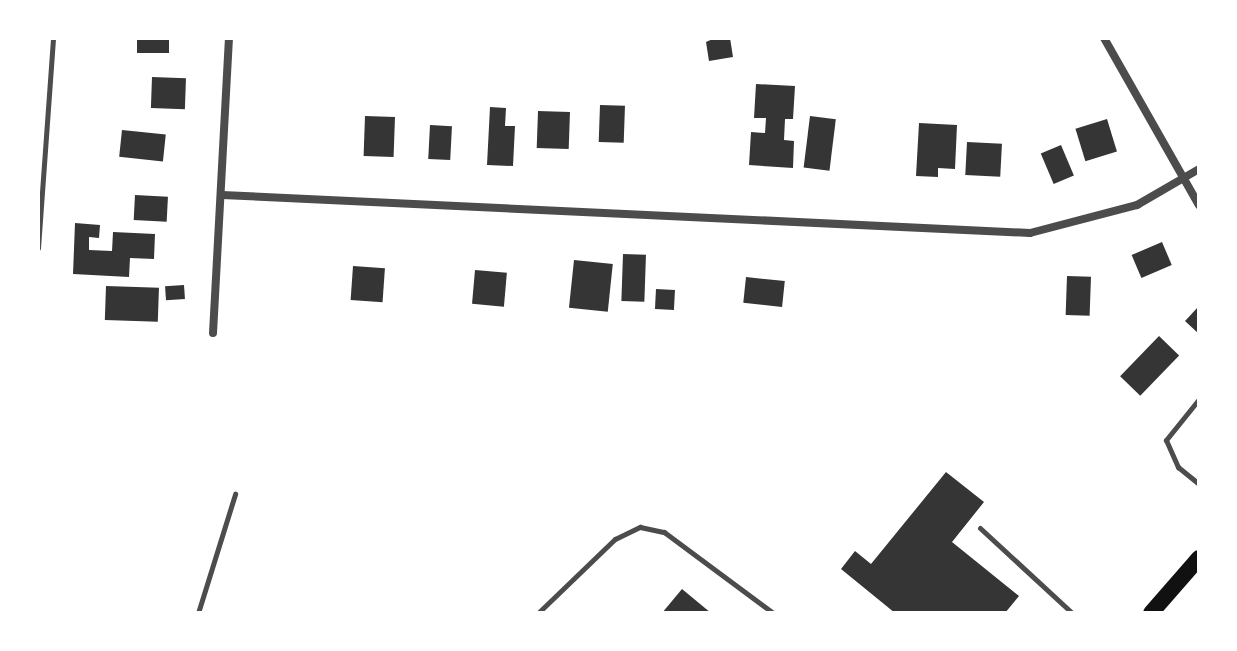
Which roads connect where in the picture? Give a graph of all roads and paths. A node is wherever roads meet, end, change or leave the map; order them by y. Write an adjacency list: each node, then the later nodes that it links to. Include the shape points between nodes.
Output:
1 (53, 38): 8 (lane)
2 (229, 38): 6 (street)
3 (1104, 38): 5 (street)
4 (1199, 169): 5 (street)
5 (1183, 178): 6 (street, via 1137,205 1030,233); 7 (street)
6 (222, 195): 9 (street)
7 (1199, 205)
8 (38, 248)
9 (213, 333)
10 (1199, 399): 11 (lane, via 1166,440 1178,467)
11 (1199, 484)
12 (235, 494): 15 (lane)
13 (980, 528): 18 (lane)
14 (1199, 558): 19 (main road)
15 (198, 613)
16 (538, 613): 17 (lane, via 615,539 640,527 664,532)
17 (773, 613)
18 (1072, 613)
19 (1151, 613)

